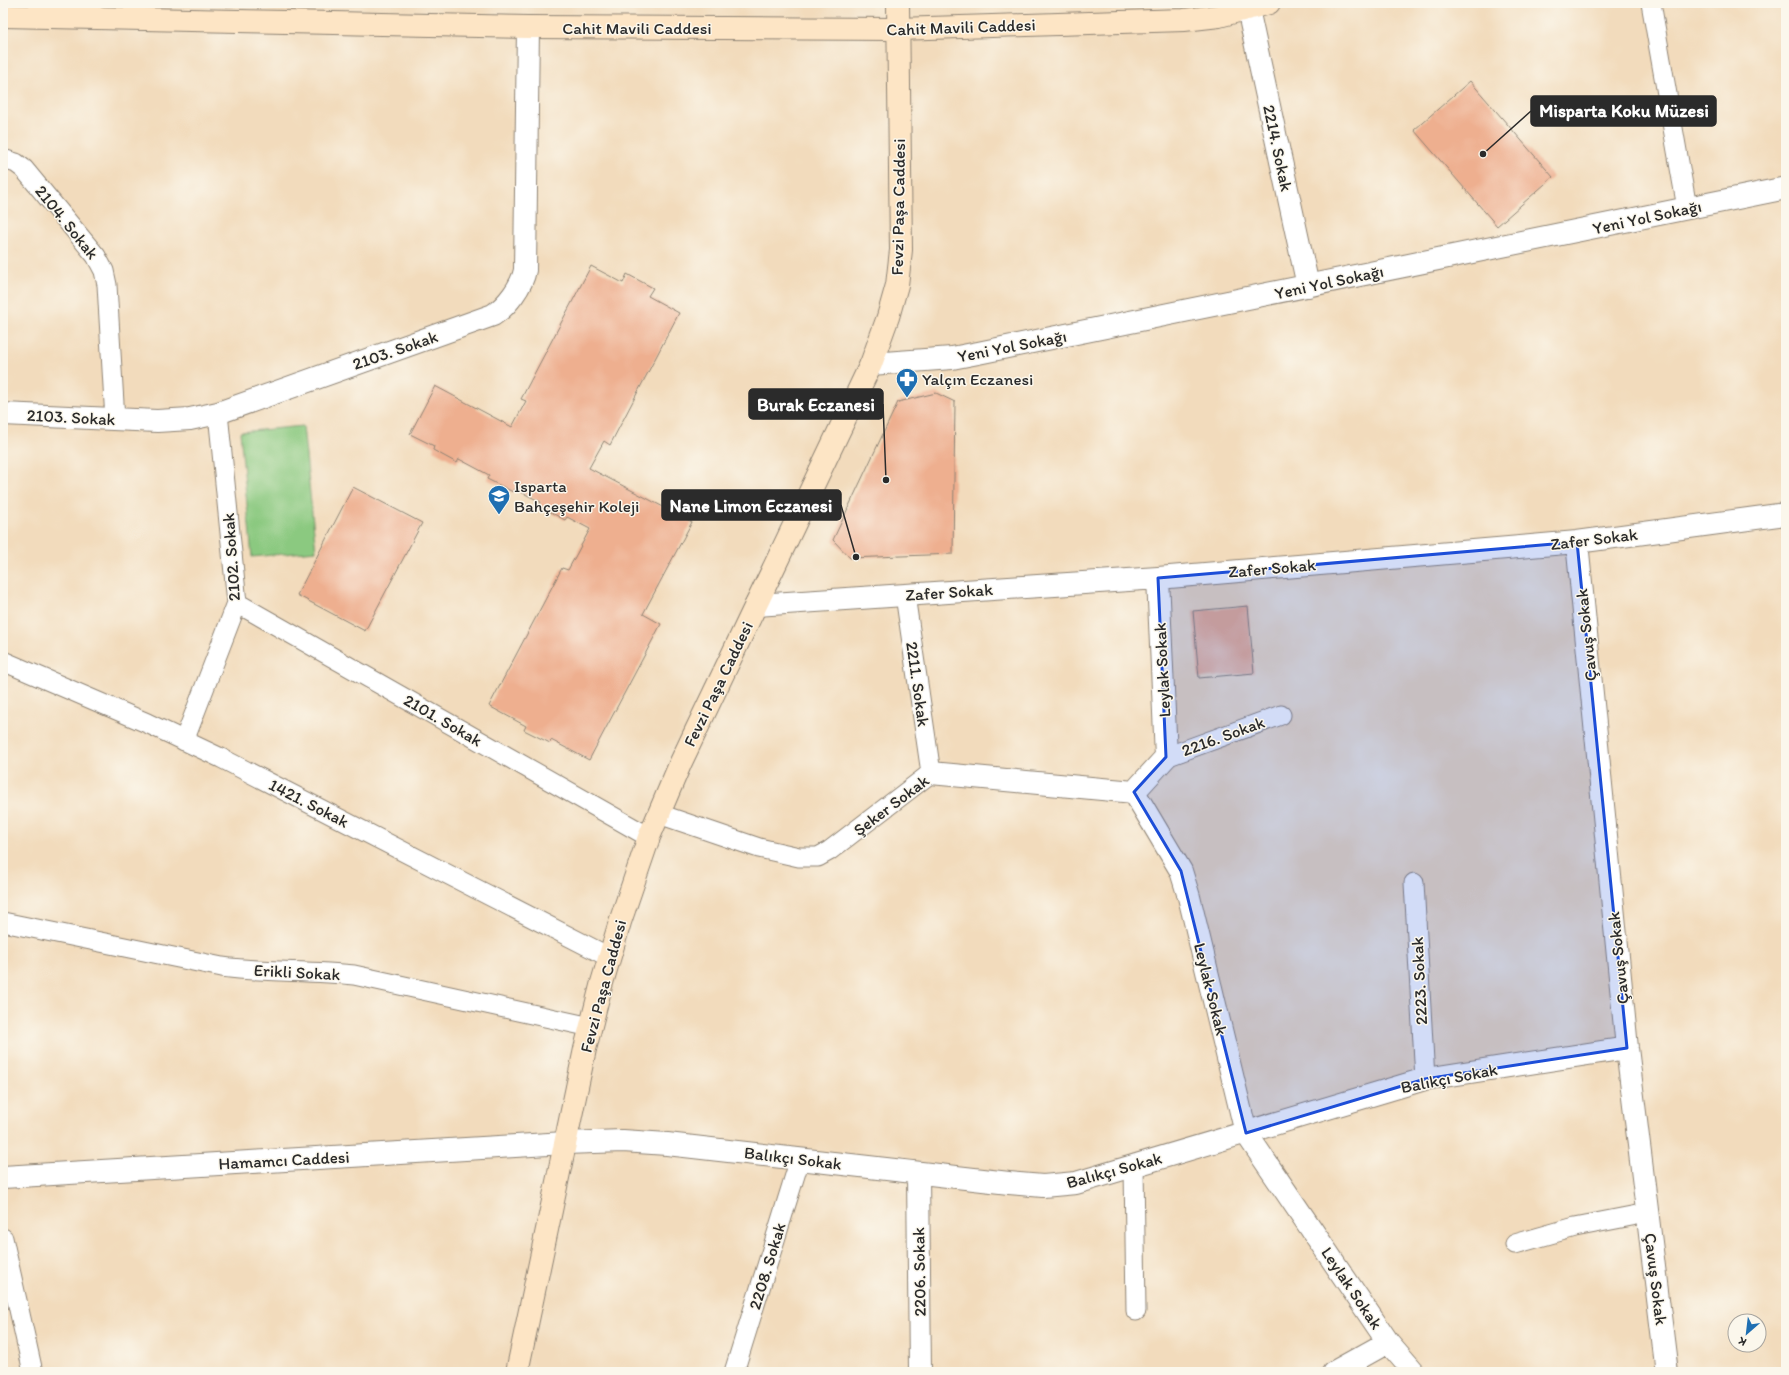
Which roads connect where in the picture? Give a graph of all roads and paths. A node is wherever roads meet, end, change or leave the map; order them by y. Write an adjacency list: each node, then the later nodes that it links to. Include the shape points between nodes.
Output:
1 (898, 3): 7 (street, Fevzi Paşa Caddesi)
2 (1269, 3): 4 (street, Cahit Mavili Caddesi)
3 (1651, 3): 10 (lane)
4 (1248, 9): 7 (street, Cahit Mavili Caddesi, via 1184,20); 11 (street, 2214. Sokak)
5 (3, 16): 6 (street, Cahit Mavili Caddesi)
6 (528, 27): 7 (street, Cahit Mavili Caddesi); 13 (street, 2103. Sokak, via 525,270 524,279 502,309 493,315)
7 (898, 29): 12 (street, Fevzi Paşa Caddesi, via 901,250 897,285)
8 (3, 159): 15 (lane, 2104. Sokak, via 24,169 96,256 104,271)
9 (1786, 188): 10 (street, Yeni Yol Sokağı)
10 (1687, 208): 11 (street, Yeni Yol Sokağı)
11 (1308, 286): 12 (street, Yeni Yol Sokağı, via 978,354)
12 (871, 364): 21 (street, Fevzi Paşa Caddesi)
13 (218, 412): 15 (street, 2103. Sokak, via 190,419 157,422); 20 (lane, 2102. Sokak)
14 (3, 414): 15 (street, 2103. Sokak)
15 (116, 420)
16 (1786, 514): 17 (street, Zafer Sokak)
17 (1577, 542): 18 (street, Zafer Sokak); 34 (street, Çavuş Sokak)
18 (1158, 578): 19 (street, Zafer Sokak); 25 (street, Leylak Sokak)
19 (905, 595): 21 (street, Zafer Sokak); 26 (lane, 2211. Sokak)
20 (237, 603): 24 (lane, 2102. Sokak); 29 (lane, 2101. Sokak)
21 (756, 605): 28 (street, Fevzi Paşa Caddesi)
22 (3, 661): 24 (lane, 1421. Sokak)
23 (1281, 715): 25 (lane, 2216. Sokak)
24 (184, 741): 32 (lane, 1421. Sokak)
25 (1166, 757): 27 (street)
26 (931, 773): 27 (street, Şeker Sokak); 28 (lane, Şeker Sokak, via 829,851 818,856 799,858 759,848)
27 (1134, 792): 36 (street, Leylak Sokak, via 1181,871)
28 (659, 814): 29 (street, Fevzi Paşa Caddesi)
29 (649, 837): 32 (street, Fevzi Paşa Caddesi)
30 (1414, 883): 35 (lane, 2223. Sokak)
31 (3, 922): 33 (lane, Erikli Sokak, via 241,970 354,975)
32 (609, 957): 33 (street, Fevzi Paşa Caddesi)
33 (591, 1027): 37 (street, Fevzi Paşa Caddesi)
34 (1627, 1048): 35 (street, Balıkçı Sokak); 42 (street, Çavuş Sokak)
35 (1425, 1079): 36 (street, Balıkçı Sokak)
36 (1246, 1133): 39 (street, Balıkçı Sokak); 46 (street, Leylak Sokak)
37 (565, 1143): 38 (street, Balıkçı Sokak, via 624,1141); 41 (street, Hamamcı Caddesi); 48 (street, Fevzi Paşa Caddesi)
38 (800, 1159): 40 (street, Balıkçı Sokak); 49 (lane, 2208. Sokak)
39 (1134, 1166): 40 (street, Balıkçı Sokak, via 1076,1183 1043,1186); 45 (lane)
40 (918, 1173): 50 (street, 2206. Sokak)
41 (3, 1177)
42 (1647, 1213): 44 (lane, via 1575,1227); 53 (street, Çavuş Sokak)
43 (3, 1238): 47 (lane)
44 (1515, 1244)
45 (1136, 1311)
46 (1388, 1342): 51 (street); 52 (street, Leylak Sokak)
47 (33, 1372)
48 (517, 1372)
49 (734, 1372)
50 (920, 1372)
51 (1334, 1372)
52 (1414, 1372)
53 (1667, 1372)

